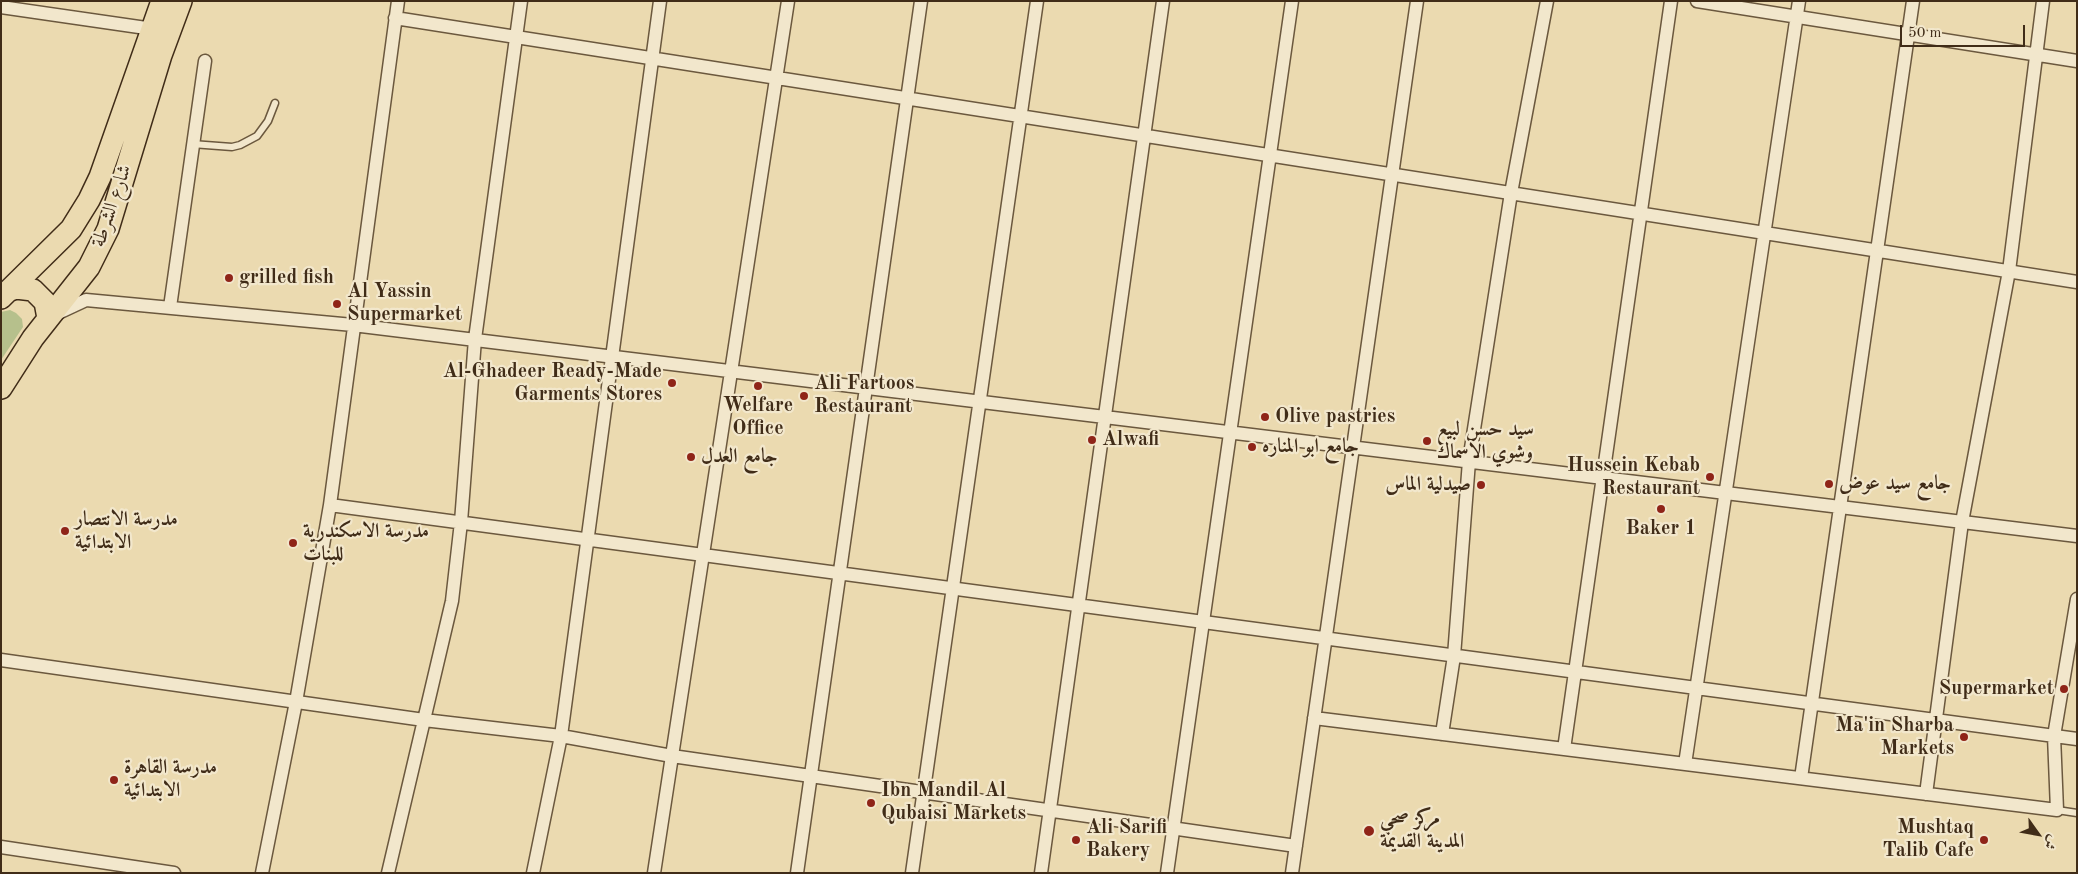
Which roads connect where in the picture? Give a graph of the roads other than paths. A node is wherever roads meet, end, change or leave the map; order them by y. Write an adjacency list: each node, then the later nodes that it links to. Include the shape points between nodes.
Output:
1 (162, 1): 21 (main road, شارع الشرطة)
2 (182, 1): 44 (main road, شارع الشرطة, via 140,122 108,229 89,267)
3 (398, 1): 20 (street)
4 (521, 1): 23 (street)
5 (660, 1): 25 (street)
6 (788, 1): 28 (street)
7 (921, 1): 29 (street)
8 (1037, 1): 31 (street)
9 (1163, 1): 32 (street)
10 (1292, 1): 34 (street)
11 (1417, 1): 35 (street)
12 (1547, 1): 36 (street)
13 (1671, 1): 37 (street)
14 (1697, 1): 19 (street)
15 (1799, 1): 19 (street)
16 (1914, 1): 22 (street)
17 (2043, 1): 24 (street)
18 (1, 7): 21 (street)
19 (1796, 17): 22 (street); 38 (street)
20 (395, 18): 23 (street); 45 (street)
21 (153, 29): 42 (main road, شارع الشرطة, via 90,200 71,229)
22 (1908, 34): 24 (street); 39 (street)
23 (515, 37): 25 (street); 46 (street)
24 (2036, 54): 27 (street); 40 (street)
25 (652, 58): 28 (street); 47 (street)
26 (205, 61): 33 (street)
27 (2077, 61)
28 (776, 78): 29 (street); 48 (street)
29 (908, 98): 31 (street); 50 (street)
30 (275, 103): 33 (lane, via 257,136 240,145)
31 (1020, 116): 32 (street); 51 (street)
32 (1144, 135): 34 (street); 52 (street)
33 (192, 144): 43 (street)
34 (1270, 155): 35 (street); 53 (street)
35 (1392, 174): 36 (street); 54 (street)
36 (1511, 193): 37 (street); 55 (street)
37 (1640, 213): 38 (street); 56 (street)
38 (1764, 233): 39 (street); 57 (street)
39 (1877, 250): 40 (street); 59 (street)
40 (2009, 271): 41 (street); 61 (street)
41 (2077, 282)
42 (4, 294): 44 (main road, via 16,288 33,290 45,302)
43 (170, 306): 44 (street, via 86,300); 45 (street)
44 (48, 318): 49 (main road, شارع الشرطة)
45 (353, 325): 46 (street); 58 (street)
46 (475, 339): 47 (street); 60 (street)
47 (612, 357): 48 (street); 63 (street)
48 (731, 371): 50 (street); 64 (street)
49 (3, 384)
50 (866, 388): 51 (street); 65 (street)
51 (980, 402): 52 (street); 66 (street)
52 (1105, 417): 53 (street); 68 (street)
53 (1230, 432): 54 (street); 69 (street)
54 (1353, 447): 55 (street); 70 (street)
55 (1469, 461): 56 (street); 71 (street)
56 (1603, 478): 57 (street); 73 (street)
57 (1726, 493): 59 (street); 74 (street)
58 (330, 505): 60 (street); 75 (street)
59 (1840, 507): 61 (street); 76 (street)
60 (461, 522): 63 (street); 78 (street, via 452,601)
61 (1962, 522): 62 (street); 79 (street)
62 (2077, 536)
63 (588, 540): 64 (street); 81 (street)
64 (703, 555): 65 (street); 85 (street)
65 (840, 573): 66 (street); 87 (street)
66 (953, 588): 68 (street); 89 (street)
67 (2077, 599): 82 (street)
68 (1078, 605): 69 (street); 91 (street)
69 (1203, 622): 70 (street); 94 (street)
70 (1326, 638): 71 (street); 77 (street)
71 (1454, 656): 73 (street); 80 (street)
72 (1, 660): 75 (street)
73 (1575, 672): 74 (street); 84 (street)
74 (1696, 688): 76 (street); 86 (street)
75 (296, 702): 78 (street); 98 (street)
76 (1812, 704): 79 (street); 88 (street)
77 (1314, 718): 80 (street); 95 (street)
78 (424, 720): 81 (street); 99 (street)
79 (1937, 720): 82 (street); 90 (street)
80 (1442, 734): 84 (street)
81 (561, 736): 85 (street); 100 (street)
82 (2054, 736): 83 (street); 92 (street)
83 (2077, 739)
84 (1564, 749): 86 (street)
85 (672, 756): 87 (street); 101 (street)
86 (1685, 764): 88 (street)
87 (810, 776): 89 (street); 102 (street)
88 (1801, 778): 90 (street)
89 (924, 792): 91 (street); 103 (street)
90 (1926, 794): 92 (street)
91 (1049, 810): 94 (street); 104 (street)
92 (2057, 810): 93 (lane)
93 (2077, 813)
94 (1173, 828): 95 (street); 105 (street)
95 (1296, 846): 106 (street)
96 (1, 847): 97 (street)
97 (174, 873)
98 (262, 873)
99 (388, 873)
100 (533, 873)
101 (654, 873)
102 (796, 873)
103 (912, 873)
104 (1041, 873)
105 (1167, 873)
106 (1292, 873)

